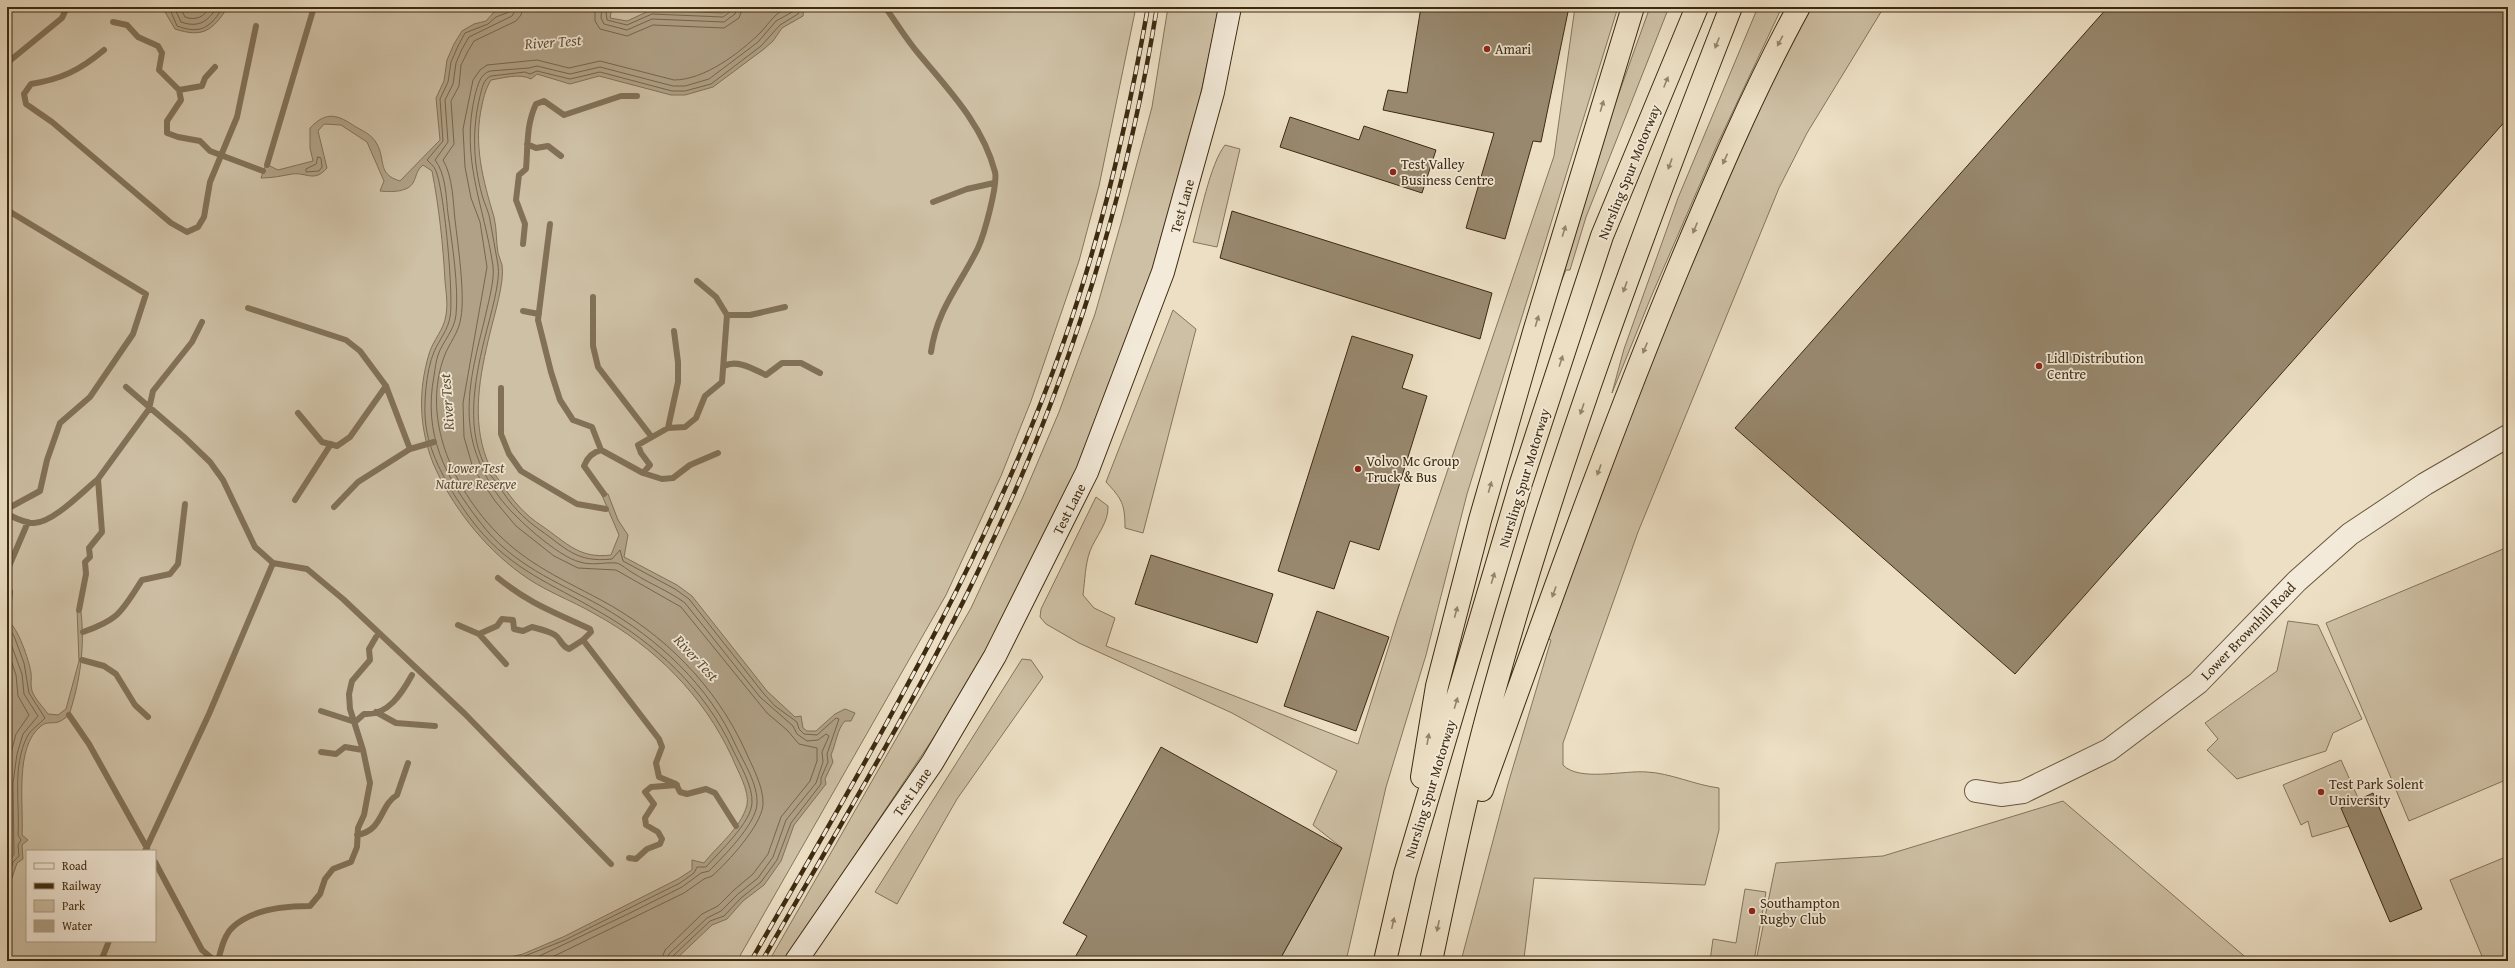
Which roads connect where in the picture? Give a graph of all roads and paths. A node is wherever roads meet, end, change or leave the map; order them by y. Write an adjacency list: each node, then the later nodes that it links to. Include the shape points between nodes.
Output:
1 (1230, 7): 10 (street, Test Lane, via 1214,92 1163,272 1087,472 995,656 932,763)
2 (1633, 7): 8 (highway, one-way to 2, via 1437,686 1478,527 1536,325)
3 (1697, 7): 8 (highway, Nursling Spur Motorway, one-way to 3, via 1521,483 1602,236)
4 (1731, 7): 9 (highway, one-way to 9, via 1675,149 1606,340 1544,524 1493,693)
5 (1799, 7): 9 (highway, one-way to 9, via 1778,45 1710,192 1633,376)
6 (2508, 436): 7 (street, Lower Brownhill Road, via 2424,484 2350,534 2297,581 2198,683 2109,750 2023,792 2001,795)
7 (1976, 791)
8 (1405, 874): 11 (highway, Nursling Spur Motorway, one-way to 8)
9 (1446, 891): 12 (highway, one-way to 12)
10 (796, 961)
11 (1385, 961)
12 (1431, 961)

